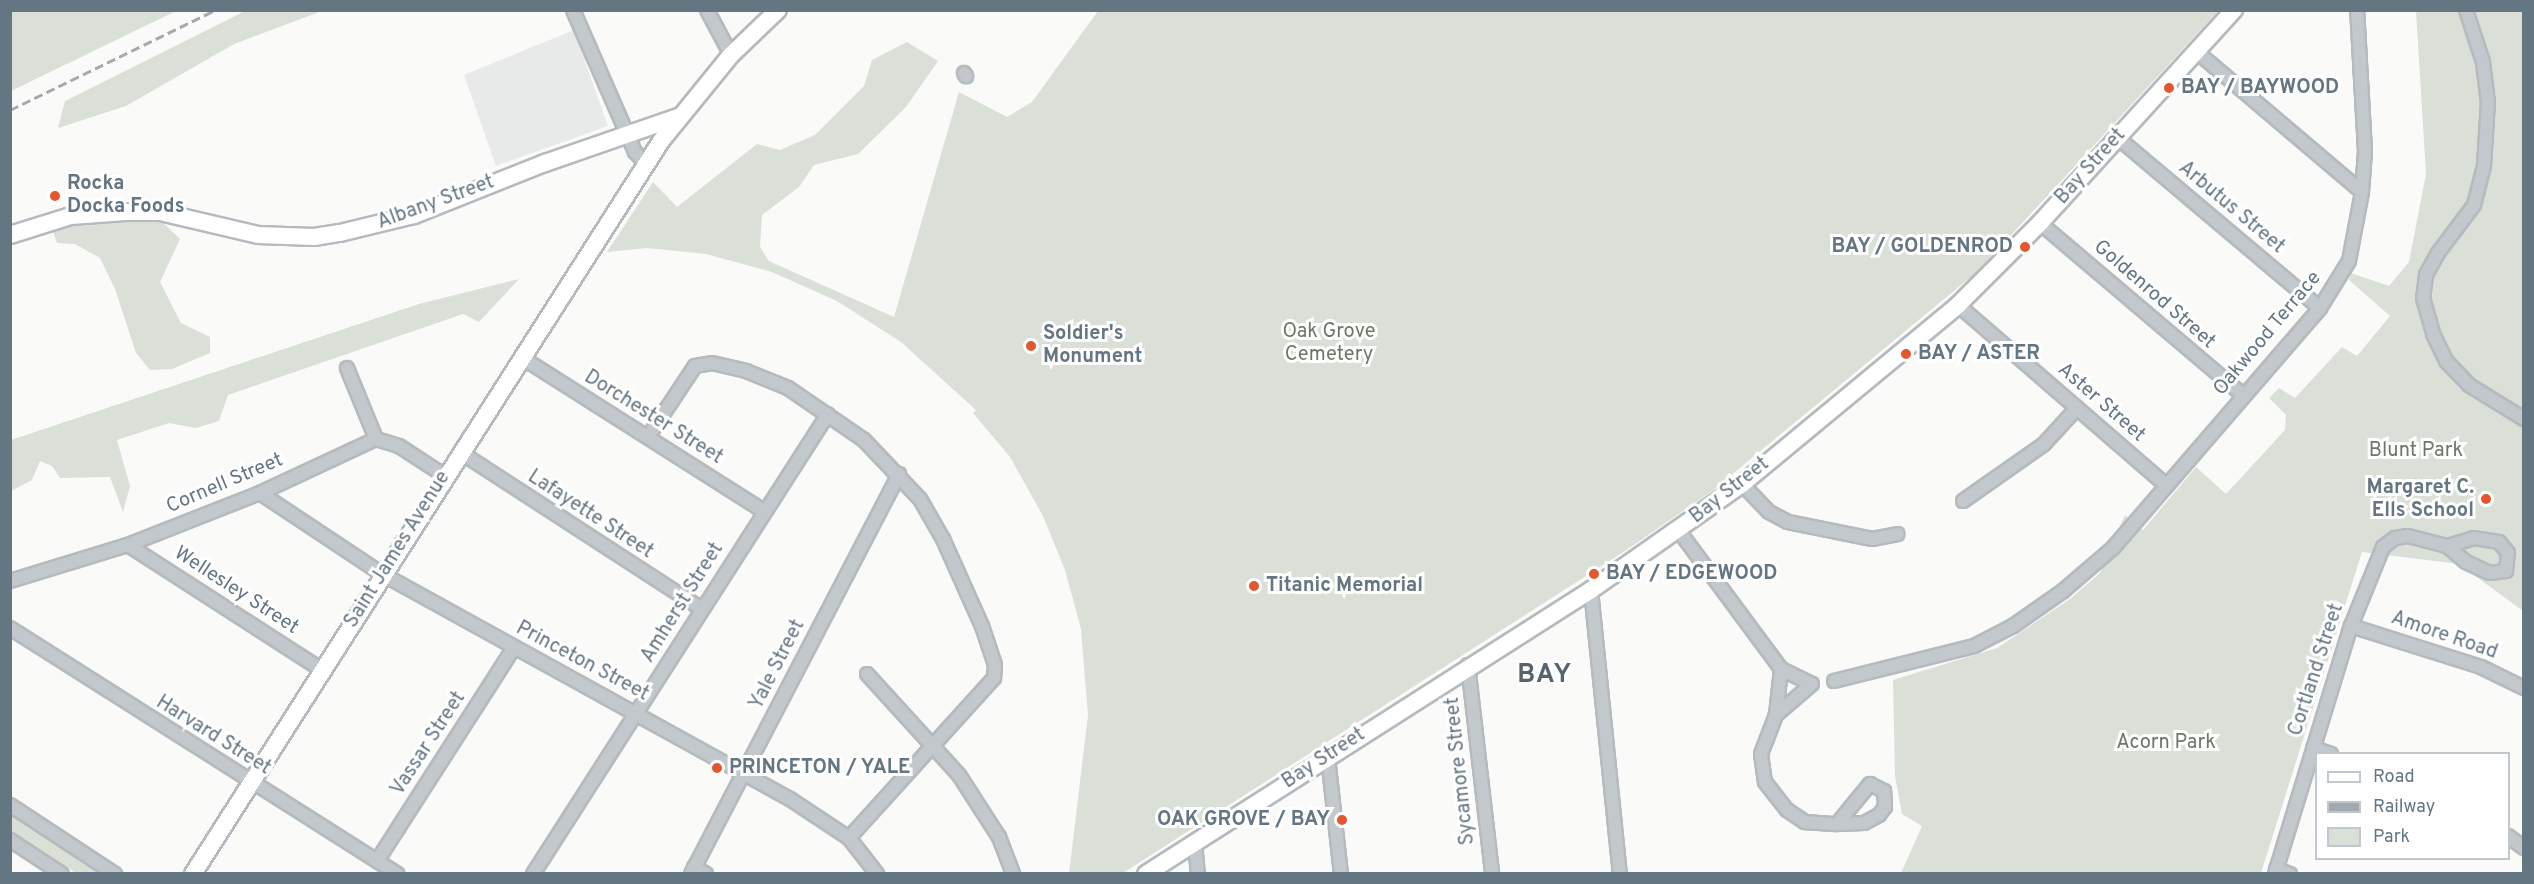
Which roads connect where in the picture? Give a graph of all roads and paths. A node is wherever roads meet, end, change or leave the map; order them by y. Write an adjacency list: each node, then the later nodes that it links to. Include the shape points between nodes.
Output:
1 (573, 10): 10 (street)
2 (707, 10): 8 (street)
3 (778, 10): 8 (main road, Saint James Avenue)
4 (2234, 10): 7 (main road, Bay Street)
5 (2357, 10): 13 (street, Oakwood Terrace, via 2365,151)
6 (2466, 10): 23 (street, via 2483,62 2488,101 2484,166 2474,205 2438,253 2426,275 2423,298 2446,361 2469,385)
7 (2197, 52): 11 (main road, Bay Street); 13 (street)
8 (731, 55): 9 (main road, Saint James Avenue)
9 (678, 117): 10 (main road, Albany Street); 12 (main road, Saint James Avenue)
10 (627, 133): 12 (street, via 635,152); 15 (main road, Albany Street, via 414,215 340,233 314,237 258,235 160,212 125,212 71,216)
11 (2118, 138): 14 (main road, Bay Street); 17 (street, Arbutus Street)
12 (646, 164): 18 (main road, Saint James Avenue)
13 (2362, 192): 17 (street, Oakwood Terrace, via 2349,261)
14 (2040, 223): 16 (main road, Bay Street); 20 (street, Goldenrod Street)
15 (10, 235)
16 (1958, 305): 21 (street, Aster Street); 29 (main road, Bay Street)
17 (2320, 308): 20 (street, Oakwood Terrace)
18 (520, 357): 24 (street, Dorchester Street); 26 (main road, Saint James Avenue)
19 (347, 368): 25 (street)
20 (2243, 395): 30 (street, Oakwood Terrace)
21 (2077, 408): 30 (street, Aster Street); 32 (street, via 2044,444)
22 (828, 414): 24 (street, via 788,388 746,371 712,363 695,366); 27 (street, via 864,440); 33 (street, Amherst Street)
23 (2523, 419)
24 (648, 437): 33 (street, Dorchester Street)
25 (376, 439): 28 (street, via 399,446); 31 (street, Cornell Street)
26 (460, 452): 28 (main road, Saint James Avenue); 41 (street, Lafayette Street)
27 (899, 474): 53 (street, via 920,499 943,539 995,665 994,678); 57 (street, Yale Street)
28 (445, 476): 38 (main road, Saint James Avenue)
29 (1742, 484): 34 (main road, Bay Street); 35 (street, via 1769,512 1788,522 1872,539)
30 (2165, 484): 49 (street, Oakwood Terrace, via 2113,548 2063,591 2013,626 1974,646)
31 (260, 493): 36 (street, Cornell Street); 38 (street, Princeton Street)
32 (1963, 501)
33 (764, 511): 41 (street, Amherst Street)
34 (1679, 531): 40 (main road, Bay Street); 46 (street)
35 (1898, 534)
36 (128, 545): 39 (street, Cornell Street); 47 (street, Wellesley Street)
37 (2447, 546): 37 (street, Cortland Street, via 2474,538 2499,542 2508,554 2506,571 2490,573 2479,569); 42 (street, Cortland Street, via 2408,536 2395,538 2383,547)
38 (382, 574): 44 (street, Princeton Street); 47 (main road, Saint James Avenue)
39 (10, 581)
40 (1591, 590): 45 (main road, Bay Street); 81 (street)
41 (700, 608): 51 (street, Amherst Street)
42 (2351, 626): 50 (street, Amore Road, via 2481,667); 54 (street, Cortland Street)
43 (10, 628): 58 (street, Harvard Street)
44 (514, 648): 51 (street, Princeton Street); 66 (street, Vassar Street)
45 (1468, 665): 56 (main road, Bay Street); 80 (street, Sycamore Street)
46 (1781, 669): 52 (street); 52 (street, via 1812,684)
47 (322, 670): 58 (main road, Saint James Avenue)
48 (867, 674): 53 (street)
49 (1834, 681)
50 (2523, 688)
51 (636, 713): 57 (street, Princeton Street); 73 (street, Amherst Street)
52 (1776, 715): 60 (street, via 1761,754 1765,782 1787,810 1805,822)
53 (932, 745): 61 (street); 76 (street, via 982,807)
54 (2313, 748): 55 (street); 68 (street, Cortland Street)
55 (2327, 752)
56 (1328, 757): 64 (main road, Bay Street); 79 (street)
57 (744, 774): 61 (street, Princeton Street); 67 (street, Yale Street)
58 (251, 783): 66 (street, Harvard Street); 71 (main road, Saint James Avenue)
59 (10, 805): 70 (street)
60 (1837, 824)
61 (849, 838): 75 (street, Princeton Street)
62 (2510, 838): 65 (street)
63 (10, 840): 69 (street)
64 (1194, 842): 77 (main road, Bay Street); 78 (street)
65 (2523, 848)
66 (377, 861): 72 (street, Harvard Street)
67 (692, 870): 74 (street)
68 (2276, 871): 82 (street)
69 (62, 873)
70 (115, 873)
71 (193, 873)
72 (397, 873)
73 (533, 873)
74 (706, 873)
75 (877, 873)
76 (1013, 873)
77 (1146, 873)
78 (1198, 873)
79 (1341, 873)
80 (1492, 873)
81 (1620, 873)
82 (2290, 873)

